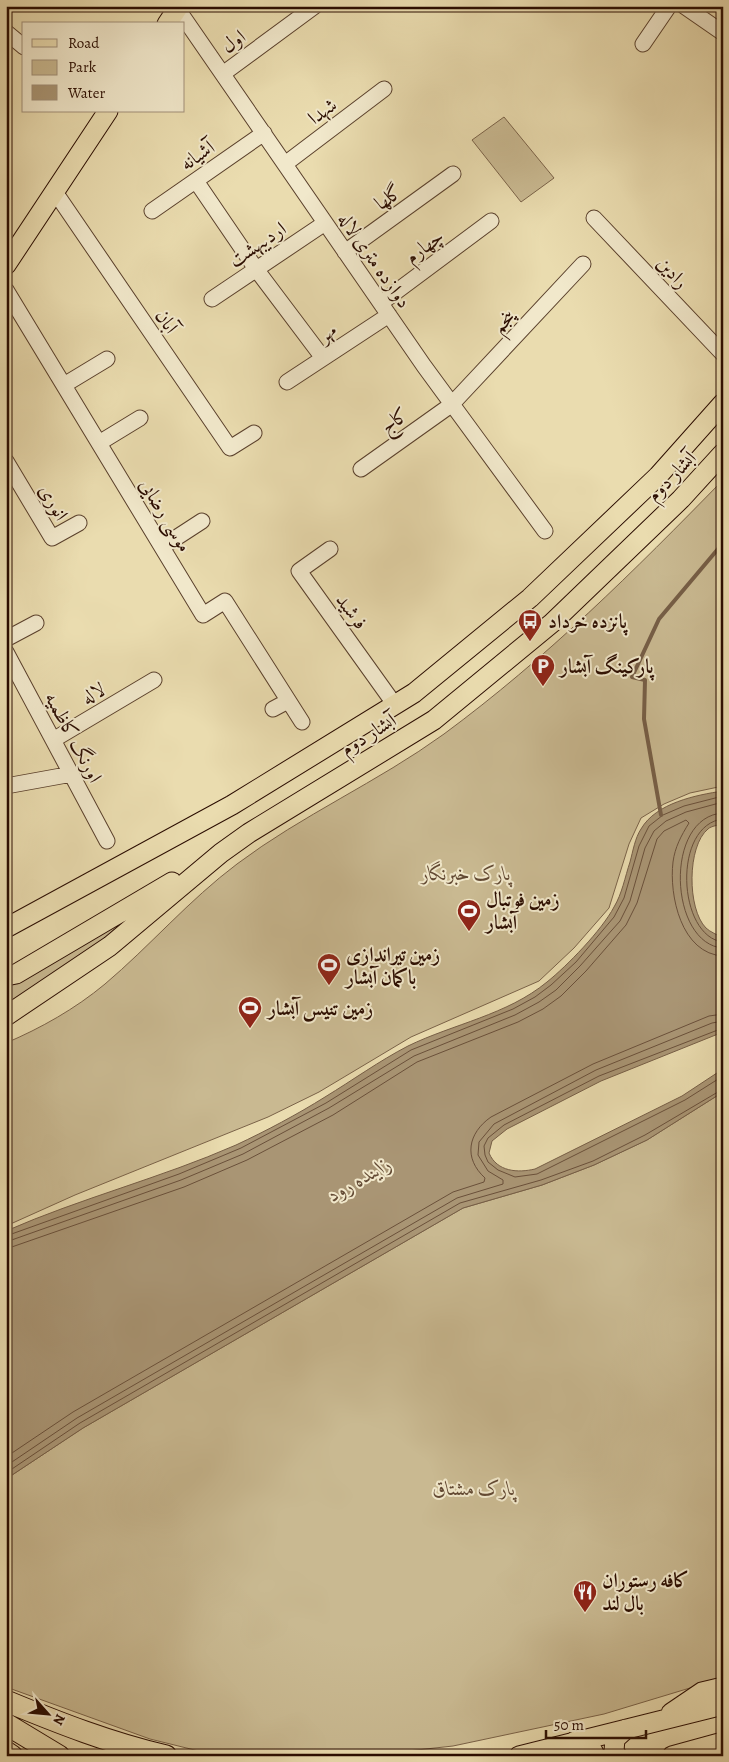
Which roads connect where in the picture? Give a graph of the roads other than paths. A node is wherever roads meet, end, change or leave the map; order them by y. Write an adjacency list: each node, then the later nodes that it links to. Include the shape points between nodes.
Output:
1 (315, 6): 11 (street, اول)
2 (669, 6): 9 (street)
3 (684, 6): 5 (street)
4 (178, 7): 6 (main road); 11 (street, دوازده متری لاله)
5 (700, 11): 7 (street)
6 (168, 22)
7 (723, 33)
8 (7, 35): 10 (street)
9 (643, 44)
10 (22, 46)
11 (224, 73): 14 (street, دوازده متری لاله)
12 (384, 89): 15 (street, شهدا)
13 (104, 113): 18 (main road)
14 (264, 133): 15 (street, دوازده متری لاله); 17 (street, آشیانه)
15 (285, 164): 22 (street, دوازده متری لاله)
16 (453, 174): 23 (street, گلها)
17 (196, 181): 19 (street, آشیانه); 26 (street)
18 (55, 192): 25 (main road); 38 (street, آبان, via 230,448)
19 (152, 211)
20 (594, 218): 30 (street, رادین)
21 (491, 221): 29 (street, چهارم)
22 (325, 223): 23 (street, دوازده متری لاله); 26 (street, اردیبهشت)
23 (346, 252): 29 (street, دوازده متری لاله)
24 (583, 264): 36 (street, پنجم)
25 (6, 265)
26 (256, 269): 28 (street, اردیبهشت); 31 (street)
27 (6, 290): 34 (street, موسی رضایی)
28 (212, 299)
29 (385, 309): 31 (street, مهر); 36 (street, دوازده متری لاله)
30 (723, 354)
31 (324, 358): 33 (street, مهر)
32 (107, 359): 34 (street)
33 (287, 382)
34 (64, 385): 39 (street, موسی رضایی)
35 (723, 403): 53 (main road, آبشار دوم, via 658,476 530,598)
36 (451, 405): 42 (street, کاج); 45 (street, دوازده متری لاله)
37 (140, 418): 39 (street)
38 (254, 433)
39 (99, 443): 46 (street, موسی رضایی)
40 (723, 454): 60 (main road, آبشار دوم, via 552,623 434,720)
41 (6, 461): 44 (street, انوری, via 52,538)
42 (361, 469)
43 (202, 521): 46 (street)
44 (79, 523)
45 (545, 531)
46 (162, 547): 52 (street, موسی رضایی, via 203,615 225,601)
47 (330, 549): 53 (street, فرشید, via 299,571)
48 (36, 622): 49 (street)
49 (6, 639)
50 (6, 652): 56 (street, اورنگ کاظمیه)
51 (154, 680): 56 (street, لاله)
52 (288, 701): 54 (street); 55 (street, موسی رضایی)
53 (395, 705): 61 (main road, آبشار دوم, via 232,805)
54 (273, 709)
55 (302, 722)
56 (53, 740): 57 (street, اورنگ کاظمیه)
57 (72, 774): 58 (street); 59 (street, اورنگ کاظمیه)
58 (6, 786)
59 (107, 840)
60 (221, 853): 62 (main road, via 16,974); 63 (main road, آبشار دوم, via 110,946)
61 (9, 928)
62 (6, 976)
63 (6, 1016)
64 (723, 1687): 67 (main road, via 702,1692)
65 (6, 1701): 75 (highway, via 79,1731)
66 (723, 1705): 67 (main road)
67 (662, 1720): 69 (main road)
68 (6, 1724): 74 (highway)
69 (626, 1728): 70 (main road); 78 (main road, via 615,1739)
70 (575, 1741): 76 (main road); 77 (main road, via 585,1743)
71 (723, 1742): 79 (main road)
72 (6, 1752): 73 (highway)
73 (12, 1756)
74 (59, 1756)
75 (166, 1756)
76 (519, 1756)
77 (595, 1756)
78 (617, 1756)
79 (672, 1756)

